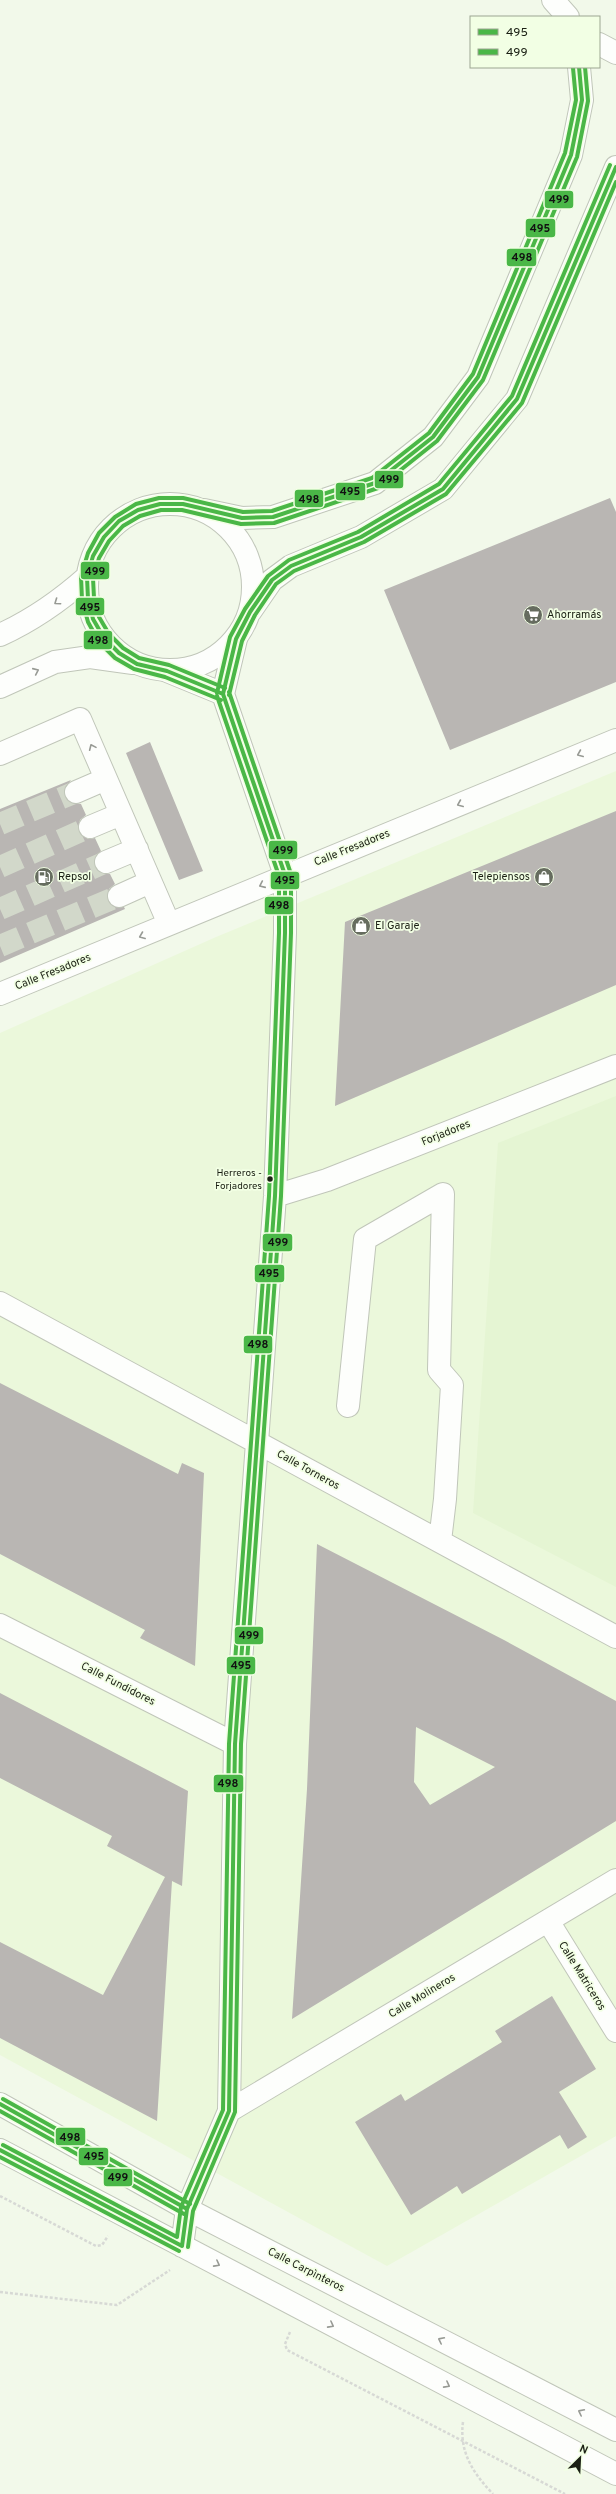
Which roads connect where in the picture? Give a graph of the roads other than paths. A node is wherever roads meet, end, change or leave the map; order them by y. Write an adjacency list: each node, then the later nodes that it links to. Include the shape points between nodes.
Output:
1 (600, 45): 2 (street)
2 (616, 53)
3 (578, 68): 5 (street, via 582,100 571,155 478,377 433,437 375,483 273,517 242,518)
4 (616, 167): 7 (street, via 517,399 443,489 361,537 291,566 272,580)
5 (204, 510): 6 (street, via 183,504 160,504 138,510 119,521 104,536 93,556); 7 (street, via 229,527 247,553 254,582)
6 (87, 578): 8 (street, one-way to 8, via 58,602); 10 (street, via 93,619 104,638 119,653)
7 (250, 612): 9 (street)
8 (0, 635)
9 (236, 639): 11 (street, via 217,656 199,665); 13 (street)
10 (137, 664): 11 (street); 12 (street, one-way to 10, via 55,662 90,656)
11 (167, 670): 13 (street)
12 (0, 687)
13 (223, 694): 22 (street)
14 (616, 740): 22 (street, Calle Fresadores, one-way to 22)
15 (0, 754): 16 (street, one-way to 15, via 80,719)
16 (106, 779): 17 (street); 18 (street)
17 (76, 792)
18 (121, 814): 19 (street); 20 (street)
19 (90, 827)
20 (137, 849): 21 (street); 23 (street)
21 (106, 862)
22 (285, 875): 25 (street, Calle Fresadores, one-way to 25); 28 (street)
23 (150, 882): 24 (street); 25 (street)
24 (119, 896)
25 (169, 924): 26 (street, Calle Fresadores, one-way to 26)
26 (0, 994)
27 (616, 1066): 28 (street, Forjadores, via 327,1180)
28 (275, 1196): 31 (street)
29 (0, 1303): 31 (street, Calle Torneros)
30 (348, 1406): 32 (street, via 365,1239 444,1194 439,1370 452,1385)
31 (258, 1442): 32 (street, Calle Torneros); 35 (street)
32 (440, 1541): 34 (street, Calle Torneros)
33 (0, 1625): 35 (street, Calle Fundidores)
34 (616, 1637)
35 (235, 1744): 40 (street)
36 (616, 1880): 37 (street, Calle Molineros)
37 (548, 1921): 38 (street, Calle Matriceros); 40 (street, Calle Molineros)
38 (616, 2031)
39 (0, 2104): 42 (street, Calle Carpìnteros)
40 (229, 2111): 42 (street)
41 (0, 2150): 43 (street)
42 (186, 2209): 43 (street); 44 (street, Calle Carpìnteros, one-way to 42)
43 (182, 2246): 45 (street, one-way to 45)
44 (616, 2430)
45 (616, 2474)

